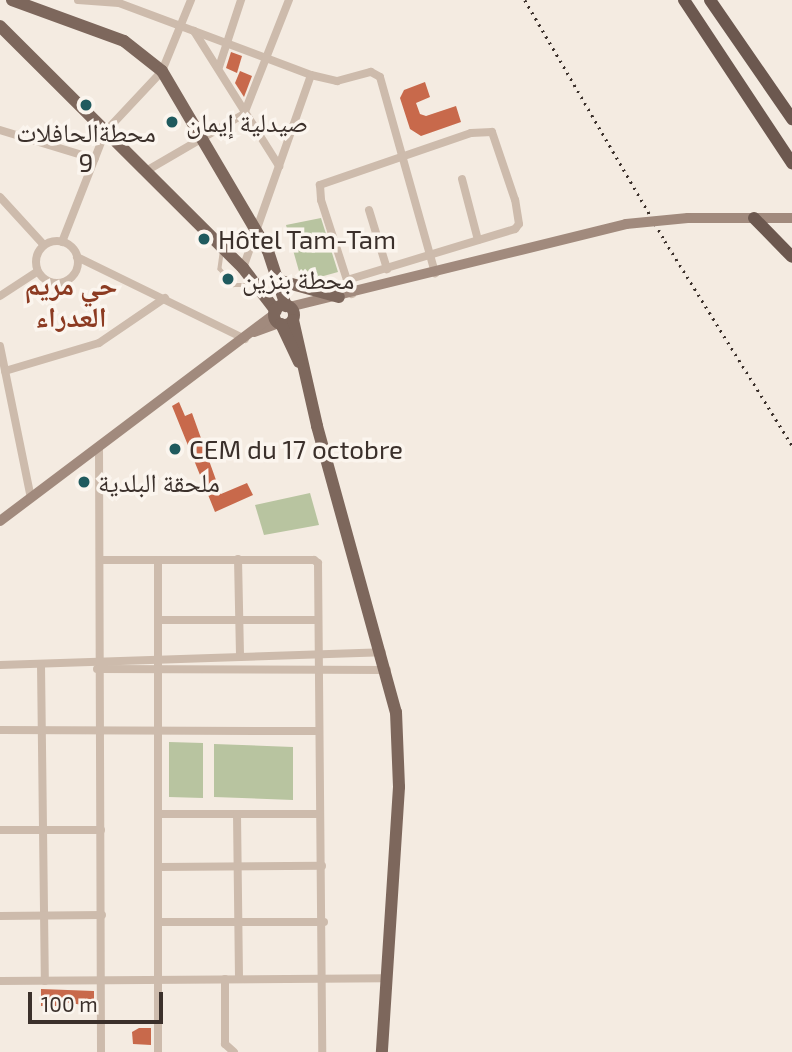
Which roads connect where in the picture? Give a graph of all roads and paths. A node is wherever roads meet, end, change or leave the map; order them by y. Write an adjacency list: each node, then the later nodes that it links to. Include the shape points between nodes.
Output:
1 (12, 0): 8 (main road)
2 (84, 0): 9 (street, via 119,3)
3 (191, 0): 9 (street)
4 (241, 0): 12 (street)
5 (289, 0): 13 (street)
6 (684, 0): 24 (highway)
7 (710, 0): 18 (highway)
8 (36, 5): 15 (main road, via 124,40)
9 (183, 25): 11 (street); 15 (street)
10 (0, 26): 20 (main road)
11 (194, 31): 12 (street); 14 (street)
12 (227, 41): 13 (street); 14 (street)
13 (269, 58): 16 (street); 17 (street)
14 (219, 67): 17 (street)
15 (162, 71): 20 (street); 21 (main road)
16 (312, 75): 22 (street, via 337,81 371,72 380,77); 25 (street)
17 (244, 114): 21 (street); 25 (street)
18 (792, 119)
19 (0, 130): 23 (street)
20 (105, 132): 23 (street); 26 (main road)
21 (200, 139): 26 (street); 32 (main road)
22 (403, 154): 34 (street, via 479,130 492,132 519,224); 38 (street); 45 (street, via 320,185)
23 (95, 159): 35 (street)
24 (792, 163)
25 (279, 166): 32 (street)
26 (146, 171): 37 (main road)
27 (462, 179): 34 (street)
28 (0, 197): 36 (street)
29 (369, 210): 42 (street)
30 (754, 218): 31 (main road); 39 (highway); 44 (main road, bridge, via 626,224)
31 (792, 218)
32 (256, 231): 41 (street); 46 (main road)
33 (792, 239): 39 (highway)
34 (478, 240): 38 (street)
35 (62, 242): 36 (street); 40 (street)
36 (44, 245): 43 (street, via 37,257)
37 (223, 248): 41 (main road); 47 (lane, via 220,269 234,285)
38 (431, 256): 42 (street); 44 (street)
39 (792, 256)
40 (77, 257): 43 (street, via 76,270 61,282 47,280); 50 (street)
41 (243, 268): 47 (main road)
42 (387, 269): 45 (street)
43 (38, 271): 49 (street)
44 (435, 273): 48 (main road)
45 (347, 280): 48 (street)
46 (281, 281): 48 (main road); 51 (main road)
47 (255, 285): 51 (main road)
48 (345, 295): 51 (main road)
49 (0, 296)
50 (165, 298): 52 (street); 54 (street, via 99,343)
51 (284, 315): 52 (main road); 64 (main road, via 304,369)
52 (250, 335): 55 (main road)
53 (0, 346): 54 (street)
54 (5, 370): 56 (street)
55 (99, 447): 56 (main road); 59 (street)
56 (31, 498): 57 (main road)
57 (0, 521)
58 (238, 559): 60 (street); 62 (street, via 314,560 320,569); 63 (street)
59 (101, 560): 60 (street); 68 (street)
60 (158, 560): 61 (street)
61 (160, 620): 63 (street); 66 (street)
62 (318, 620): 63 (street); 65 (street)
63 (239, 621): 67 (street)
64 (382, 652): 65 (street); 71 (main road)
65 (319, 656): 67 (street); 72 (street)
66 (159, 657): 67 (street); 68 (street); 74 (street)
67 (240, 657)
68 (96, 662): 70 (street); 73 (street)
69 (0, 665): 70 (street)
70 (41, 665): 76 (street)
71 (387, 670): 72 (street); 102 (main road, via 400,762)
72 (317, 671): 74 (street); 79 (street)
73 (100, 672): 74 (street); 78 (street)
74 (158, 672): 77 (street)
75 (0, 730): 76 (street)
76 (42, 730): 78 (street); 84 (street)
77 (159, 730): 78 (street); 79 (street); 80 (street)
78 (102, 731): 85 (street)
79 (318, 731): 82 (street)
80 (158, 814): 81 (street); 87 (street)
81 (237, 814): 82 (street); 88 (street)
82 (320, 814): 86 (street)
83 (0, 830): 84 (street)
84 (44, 830): 85 (street); 91 (street)
85 (100, 830): 89 (street)
86 (322, 866): 88 (street); 94 (street)
87 (160, 867): 88 (street); 92 (street)
88 (238, 869): 93 (street)
89 (102, 915): 91 (street); 98 (street)
90 (0, 916): 91 (street)
91 (44, 917): 101 (street)
92 (160, 922): 93 (street); 96 (street)
93 (238, 922): 94 (street); 97 (street)
94 (324, 922): 95 (street)
95 (322, 977): 97 (street); 102 (street); 106 (street)
96 (159, 978): 98 (street); 99 (street); 104 (street)
97 (239, 978): 99 (street)
98 (101, 979): 101 (street); 103 (street)
99 (225, 979): 105 (street, via 225,1044)
100 (0, 981): 101 (street)
101 (45, 981)
102 (386, 984): 107 (main road); 108 (main road)
103 (101, 1052)
104 (158, 1052)
105 (234, 1052)
106 (322, 1052)
107 (374, 1052)
108 (382, 1052)

